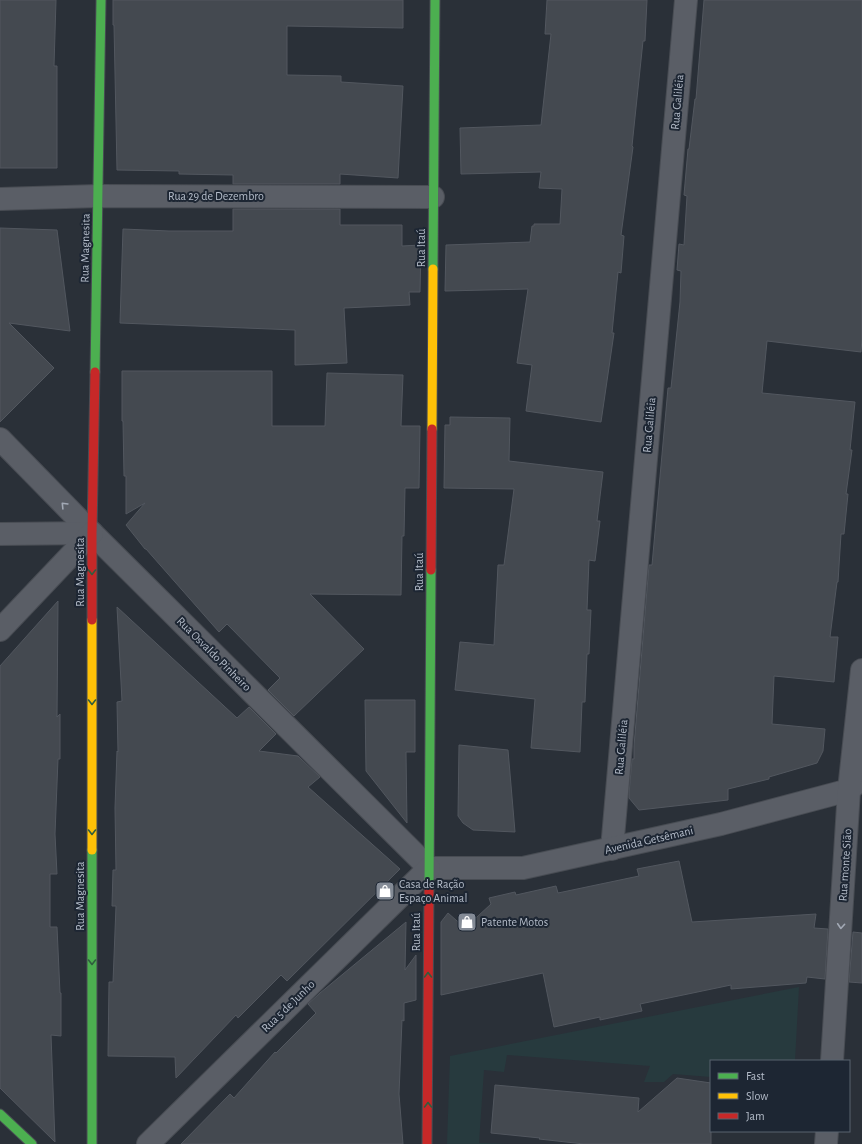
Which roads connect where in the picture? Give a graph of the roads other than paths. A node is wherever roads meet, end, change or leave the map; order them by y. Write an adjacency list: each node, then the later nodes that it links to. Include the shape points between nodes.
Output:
1 (101, 0): 4 (street, Rua Magnesita)
2 (435, 0): 5 (street, Rua Itaú)
3 (686, 0): 13 (street, Rua Galiléia)
4 (98, 196): 5 (street, Rua 29 de Dezembro); 6 (street, Rua 29 de Dezembro); 8 (street, Rua Magnesita)
5 (433, 196): 14 (street, Rua Itaú)
6 (0, 199)
7 (0, 439): 8 (street, Rua Osvaldo Pinheiro, one-way to 7)
8 (92, 533): 9 (street); 10 (street); 14 (street, Rua Osvaldo Pinheiro); 19 (street, Rua Magnesita, one-way to 19)
9 (0, 534)
10 (0, 630)
11 (862, 670): 12 (street, Rua monte Sião)
12 (856, 784): 13 (street, Avenida Getsêmani, via 721,824); 15 (street, Rua monte Sião, one-way to 15)
13 (612, 849): 14 (street, Avenida Getsêmani, via 523,868)
14 (429, 868): 20 (street, Rua 5 de Junho); 21 (street, Rua Itaú, one-way to 14)
15 (832, 1060)
16 (0, 1114): 18 (street)
17 (827, 1132): 22 (street)
18 (32, 1144)
19 (92, 1144)
20 (148, 1144)
21 (427, 1144)
22 (826, 1144)

